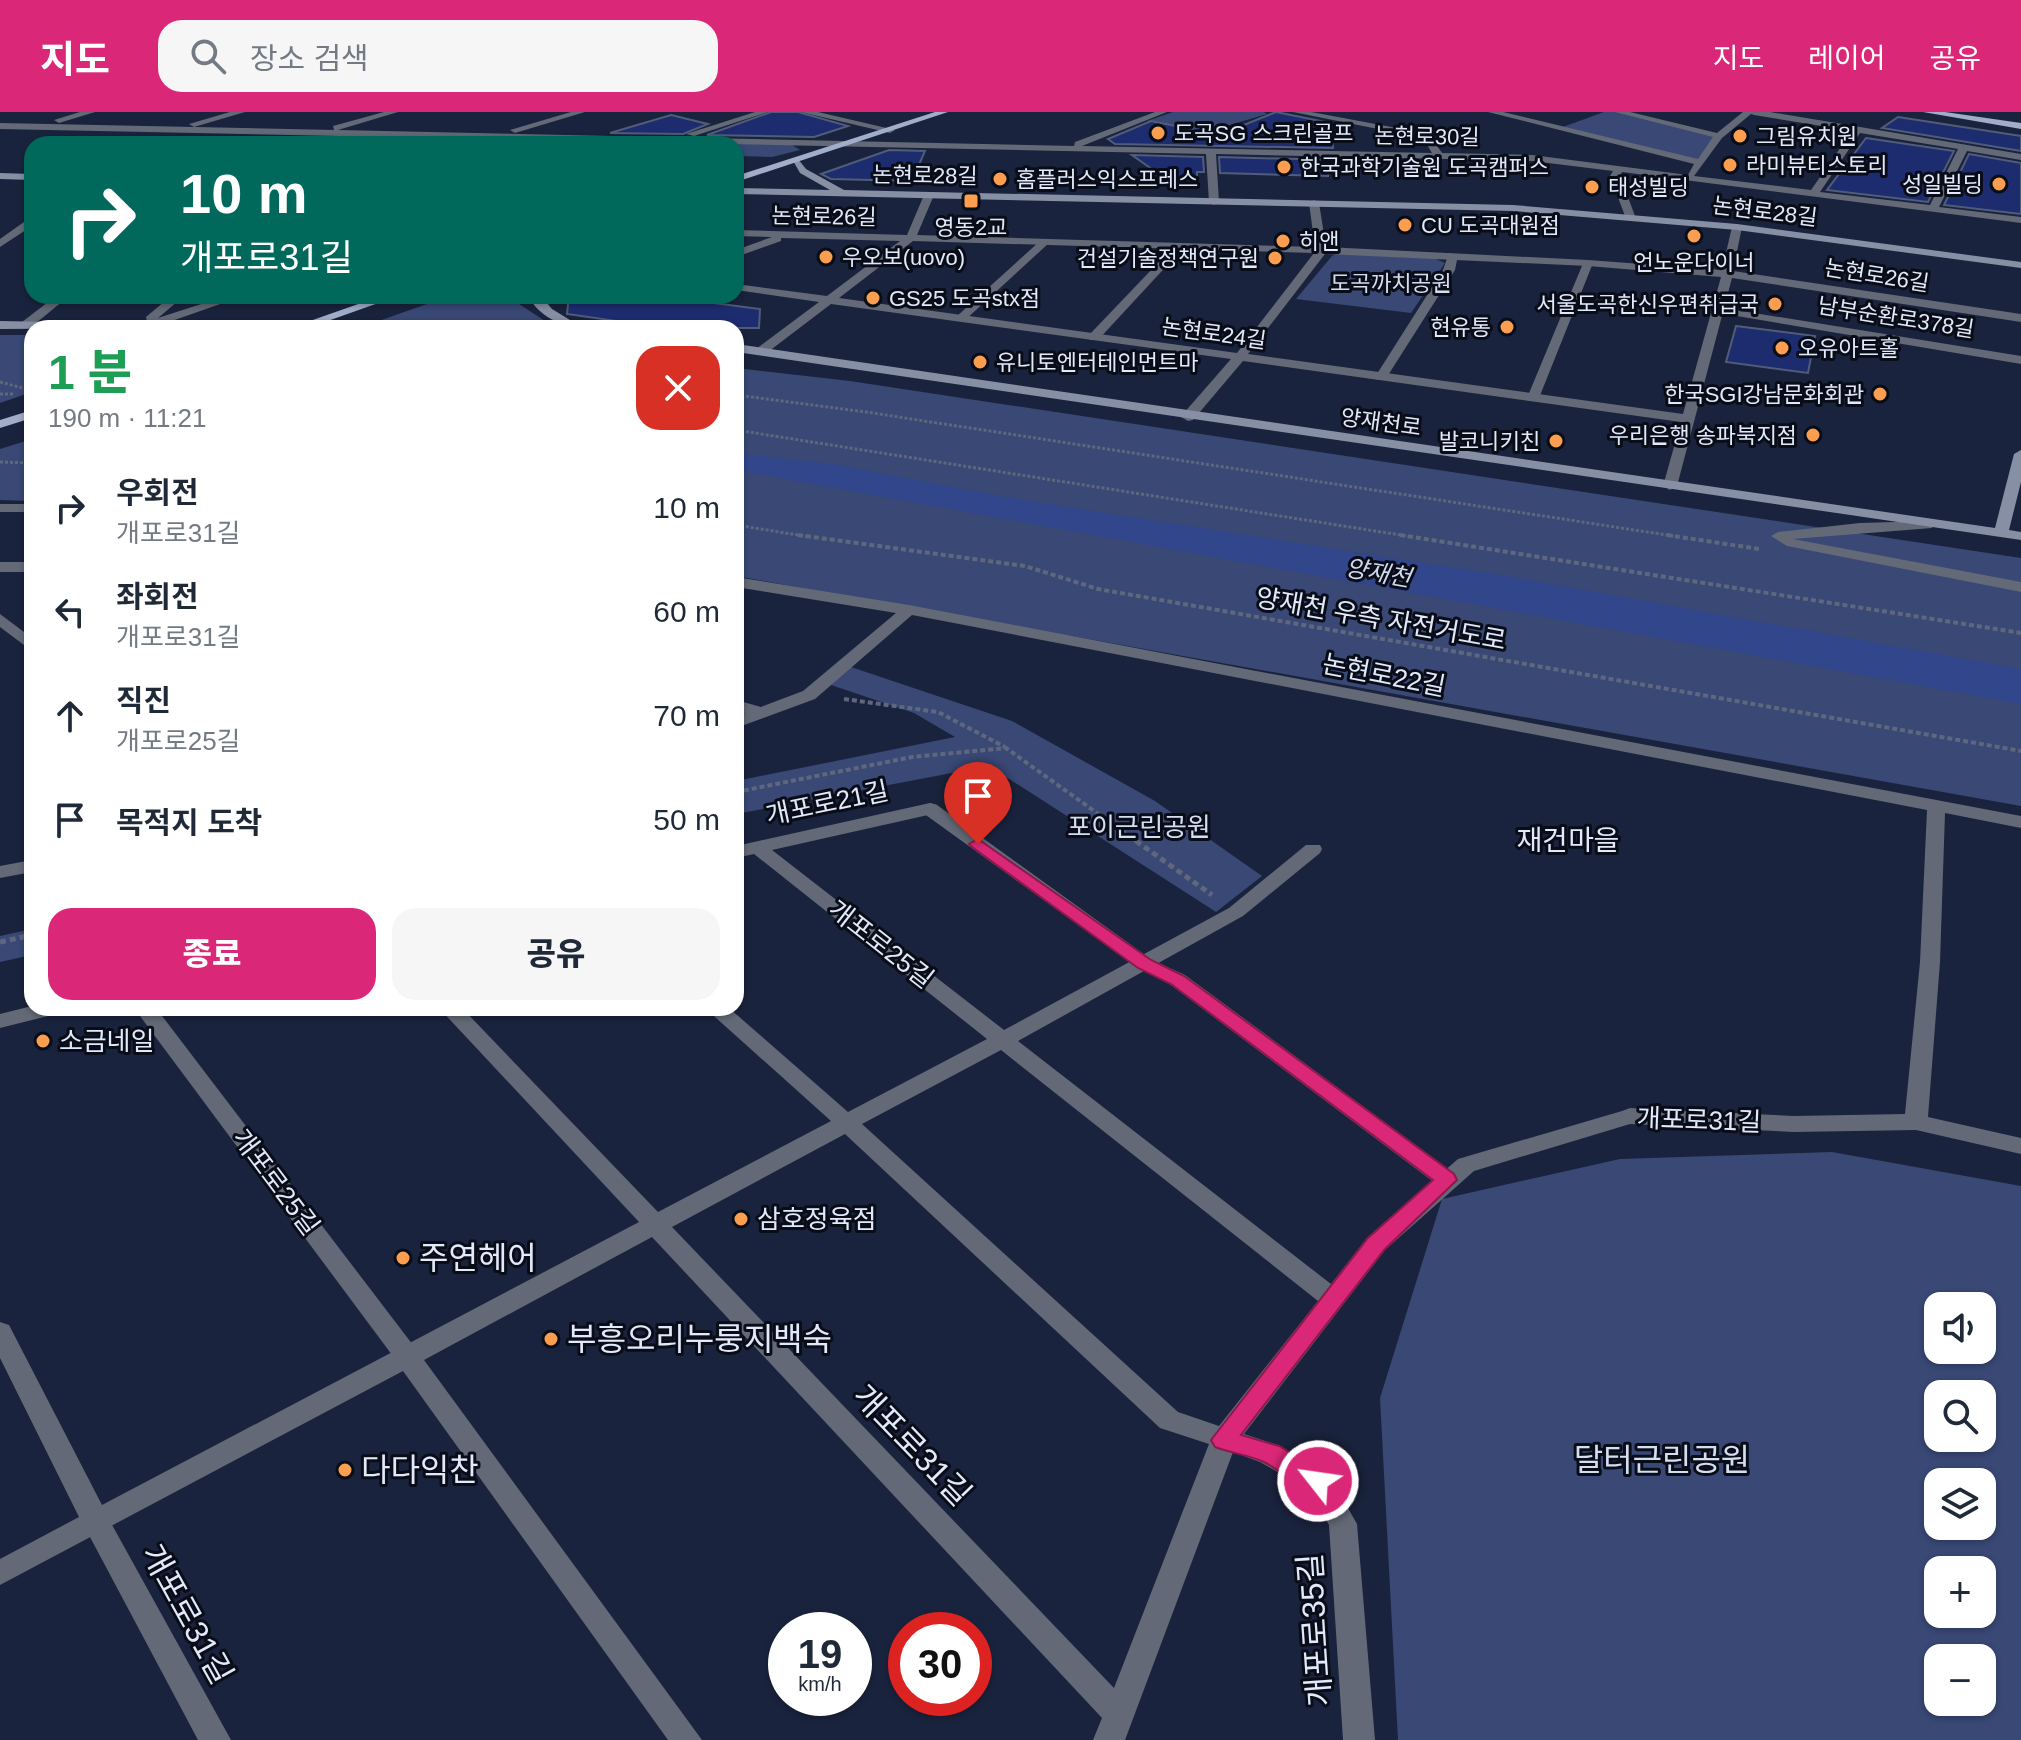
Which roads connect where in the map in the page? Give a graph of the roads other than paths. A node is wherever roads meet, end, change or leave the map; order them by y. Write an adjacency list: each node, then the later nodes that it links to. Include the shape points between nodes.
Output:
1 (91, 112): 19 (street)
2 (241, 112): 20 (street)
3 (394, 112): 23 (street)
4 (581, 112): 25 (street)
5 (764, 112): 26 (street)
6 (805, 112): 21 (street)
7 (944, 112): 21 (main road)
8 (1163, 112): 31 (street)
9 (1297, 112): 34 (street, via 1426,136)
10 (1492, 112): 37 (street)
11 (1619, 112): 27 (street)
12 (1751, 112): 22 (street); 27 (street)
13 (1927, 112): 16 (main road)
14 (1991, 112): 15 (main road); 16 (main road)
15 (2021, 116)
16 (1984, 121): 18 (main road)
17 (0, 126): 19 (street, 논현로30길)
18 (2021, 126)
19 (30, 127): 20 (street, 논현로30길); 28 (street)
20 (169, 130): 23 (street, 논현로30길)
21 (890, 130): 30 (main road)
22 (1857, 130): 32 (street); 45 (street)
23 (314, 133): 24 (street); 25 (street, 논현로30길)
24 (310, 136)
25 (491, 136)
26 (684, 136)
27 (1719, 136): 37 (street)
28 (10, 137)
29 (744, 142): 30 (street, 논현로30길)
30 (848, 144): 31 (street, 논현로30길); 36 (main road)
31 (1066, 148): 33 (street, 논현로30길)
32 (1963, 149): 35 (street); 49 (street)
33 (1211, 151): 34 (street, 논현로30길); 47 (street)
34 (1439, 156): 38 (street, 논현로30길, via 1532,158)
35 (2021, 157)
36 (795, 161): 41 (main road); 44 (street)
37 (1699, 162): 42 (street)
38 (1620, 169): 42 (street, 논현로30길); 50 (street, via 1615,176)
39 (0, 176): 40 (street)
40 (24, 177)
41 (744, 177)
42 (1689, 178): 45 (street, 논현로30길)
43 (744, 191): 44 (street, 논현로28길)
44 (843, 193): 46 (street, 논현로28길)
45 (1814, 193): 49 (street, 논현로30길)
46 (929, 195): 47 (street, 논현로28길); 58 (street)
47 (1214, 202): 48 (street, 논현로28길)
48 (1314, 203): 50 (street, 논현로28길); 63 (street)
49 (1933, 209): 51 (street, 논현로30길)
50 (1630, 216): 54 (street, 논현로28길)
51 (2021, 220)
52 (0, 224): 53 (street)
53 (24, 224)
54 (1737, 227): 66 (street, 논현로28길); 67 (street)
55 (24, 228): 60 (street)
56 (744, 233): 57 (street, 논현로26길)
57 (789, 235): 58 (street, 논현로26길); 62 (street)
58 (911, 238): 59 (street, 논현로26길); 69 (street, 논현로26길)
59 (1044, 243): 61 (street, 논현로26길); 77 (street)
60 (0, 244)
61 (1180, 246): 63 (street, 논현로26길); 85 (street)
62 (744, 251)
63 (1321, 251): 64 (street, 논현로26길); 88 (street)
64 (1453, 255): 65 (street, 논현로26길); 90 (street, via 1449,270)
65 (1588, 263): 67 (street, 논현로26길); 91 (street)
66 (2021, 265)
67 (1727, 274): 75 (street); 76 (street, 논현로26길)
68 (744, 288): 69 (street, 논현로24길)
69 (830, 302): 77 (street, 논현로24길); 87 (street, 논현로26길)
70 (53, 304): 78 (street)
71 (168, 304): 79 (street)
72 (213, 304): 80 (street)
73 (368, 304): 81 (main road)
74 (542, 304): 82 (street)
75 (1717, 310): 89 (street, 남부순환로378길); 94 (street)
76 (2021, 318)
77 (960, 319): 85 (street, 논현로24길)
78 (32, 320)
79 (150, 320)
80 (164, 320)
81 (320, 320)
82 (563, 320)
83 (0, 325): 84 (street)
84 (24, 325)
85 (1094, 337): 88 (street, 논현로24길)
86 (744, 349): 87 (street, 양재천로)
87 (760, 352): 93 (street, 양재천로)
88 (1240, 357): 90 (street, 논현로24길); 93 (street)
89 (2021, 360)
90 (1381, 377): 91 (street, 논현로24길)
91 (1533, 398): 94 (street, 논현로24길)
92 (24, 416): 95 (main road)
93 (1188, 417): 97 (street, 양재천로)
94 (1687, 419): 97 (street)
95 (0, 424)
96 (2021, 454): 101 (street)
97 (1670, 486): 101 (street, 양재천로)
98 (0, 508): 99 (street)
99 (24, 508)
100 (1927, 525): 108 (street, via 1778,536 1787,542)
101 (2001, 533): 102 (street, 양재천로)
102 (2021, 536)
103 (0, 567): 104 (street)
104 (24, 567)
105 (24, 567): 106 (street)
106 (0, 576)
107 (744, 583): 109 (street, 논현로22길)
108 (2021, 587)
109 (909, 610): 113 (street, via 809,695); 115 (street, 논현로22길)
110 (0, 619): 111 (street)
111 (24, 639)
112 (744, 708): 113 (street)
113 (764, 714): 114 (street)
114 (744, 720)
115 (1936, 807): 116 (street, 논현로22길); 129 (street)
116 (2021, 822)
117 (757, 847): 119 (street, 개포로21길); 122 (street, 개포로21길, via 930,809); 128 (street, 개포로25길)
118 (1313, 849): 122 (street, via 1236,912)
119 (744, 850)
120 (24, 868): 121 (street)
121 (0, 872)
122 (1145, 964): 128 (street); 132 (street, via 1178,980)
123 (24, 1015): 127 (street)
124 (151, 1016): 136 (street, 개포로25길)
125 (458, 1016): 133 (street)
126 (725, 1016): 130 (street)
127 (0, 1021)
128 (1004, 1041): 130 (street); 134 (street)
129 (1916, 1122): 131 (street, 개포로31길); 132 (street, 개포로31길, via 1794,1124 1630,1116 1466,1165)
130 (848, 1124): 133 (street); 137 (street, via 1169,1420)
131 (2021, 1146)
132 (1447, 1180): 134 (street, 개포로31길, via 1376,1244)
133 (654, 1225): 136 (street); 140 (street, 개포로31길)
134 (1331, 1298): 137 (street, 개포로31길)
135 (0, 1332): 138 (street)
136 (407, 1356): 138 (street); 142 (street)
137 (1224, 1440): 140 (street, 개포로31길); 143 (street, 개포로35길, via 1270,1454 1318,1481 1343,1524)
138 (96, 1522): 139 (street); 141 (street, 개포로31길)
139 (0, 1573)
140 (1114, 1728)
141 (215, 1740)
142 (686, 1740)
143 (1359, 1740)

